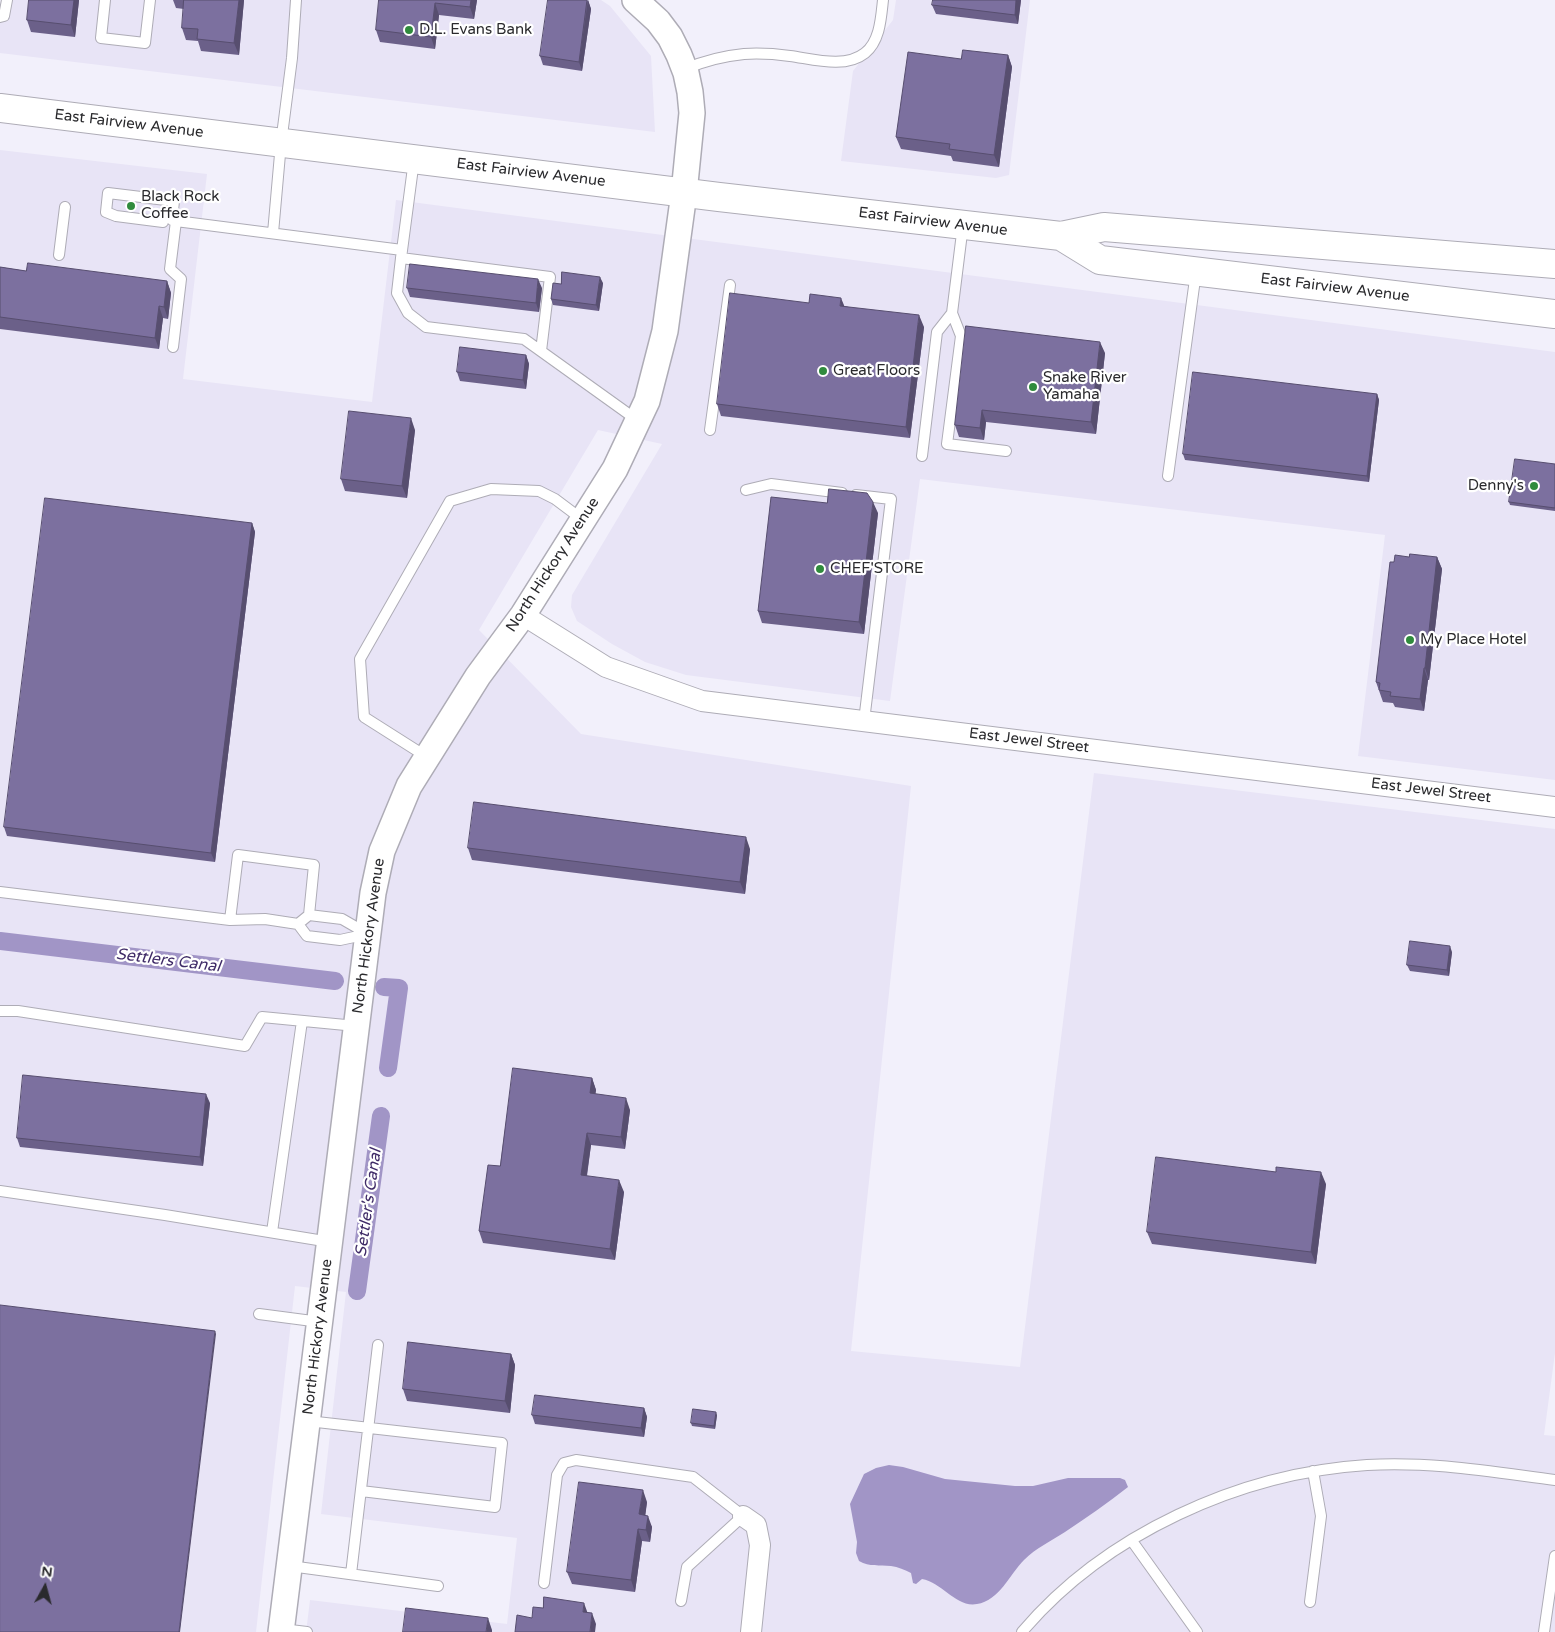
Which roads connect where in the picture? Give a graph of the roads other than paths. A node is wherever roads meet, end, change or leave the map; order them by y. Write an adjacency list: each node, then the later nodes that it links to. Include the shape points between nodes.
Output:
1 (6, 0): 7 (lane, via 4,16)
2 (105, 0): 3 (lane, via 100,38 145,43)
3 (150, 0)
4 (296, 0): 10 (lane)
5 (635, 0): 8 (street, North Hickory Avenue, via 670,37)
6 (883, 0): 8 (lane, via 873,44 857,58 829,61 743,54)
7 (0, 17)
8 (684, 68): 12 (street, North Hickory Avenue, via 692,113)
9 (0, 108): 10 (main road, East Fairview Avenue)
10 (281, 142): 11 (main road, East Fairview Avenue); 16 (lane)
11 (414, 159): 12 (main road, East Fairview Avenue); 18 (lane)
12 (684, 193): 15 (main road, East Fairview Avenue); 27 (street, North Hickory Avenue, via 665,332 647,401)
13 (65, 207): 19 (lane)
14 (168, 221): 14 (lane, via 174,202 108,193 106,212 116,216)
15 (963, 225): 17 (main road, East Fairview Avenue); 23 (lane)
16 (272, 233): 18 (lane); 25 (lane, via 176,221 170,269 181,279)
17 (1061, 236): 20 (main road, East Fairview Avenue, via 1104,228); 21 (main road, East Fairview Avenue, via 1100,260)
18 (402, 254): 26 (lane, via 397,293 408,313 426,328 524,339); 26 (lane, via 550,277)
19 (59, 255)
20 (1555, 264)
21 (1196, 271): 24 (main road, East Fairview Avenue); 31 (lane)
22 (730, 285): 28 (lane)
23 (952, 313): 29 (lane, via 961,336 947,444); 30 (lane, via 937,332)
24 (1555, 314)
25 (173, 347)
26 (541, 351): 27 (lane)
27 (638, 421): 33 (street, North Hickory Avenue, via 615,469)
28 (710, 430)
29 (1006, 451)
30 (922, 456)
31 (1168, 476)
32 (746, 490): 35 (lane, via 771,484 891,499)
33 (583, 520): 34 (street, North Hickory Avenue); 36 (lane, via 539,491 491,489 450,501 360,659 364,717)
34 (523, 615): 35 (street, East Jewel Street, via 606,667 702,701); 36 (street, North Hickory Avenue, via 478,676)
35 (864, 721): 37 (street, East Jewel Street)
36 (427, 757): 42 (street, North Hickory Avenue, via 408,786 382,851)
37 (1555, 807)
38 (0, 892): 40 (lane)
39 (309, 915): 40 (lane, via 314,865 238,855); 41 (lane); 42 (lane, via 342,919)
40 (230, 920): 41 (lane, via 265,919)
41 (298, 924): 42 (lane, via 307,936 340,940)
42 (368, 934): 45 (street, North Hickory Avenue)
43 (0, 1011): 44 (lane, via 18,1011 245,1046 262,1017)
44 (302, 1021): 45 (lane); 47 (lane)
45 (357, 1026): 48 (street, North Hickory Avenue)
46 (0, 1191): 47 (lane)
47 (272, 1232): 48 (lane)
48 (330, 1242): 50 (street, North Hickory Avenue)
49 (259, 1314): 50 (lane)
50 (320, 1322): 52 (street, North Hickory Avenue)
51 (378, 1346): 53 (lane)
52 (308, 1421): 53 (lane); 60 (street, North Hickory Avenue)
53 (369, 1428): 56 (lane); 56 (lane, via 502,1443 495,1507)
54 (1313, 1471): 55 (lane, via 1368,1465 1427,1465); 58 (lane, via 1238,1490 1184,1512); 66 (lane, via 1321,1516)
55 (1555, 1480)
56 (361, 1491): 61 (lane)
57 (744, 1516): 62 (lane, via 693,1477 576,1460 564,1463 557,1475); 65 (lane, via 687,1566); 69 (street, via 756,1526 760,1545)
58 (1132, 1541): 70 (lane, via 1078,1578); 71 (lane)
59 (1555, 1556): 64 (lane)
60 (290, 1566): 61 (lane); 67 (street, North Hickory Avenue)
61 (351, 1574): 63 (lane)
62 (544, 1583)
63 (438, 1586)
64 (1552, 1594): 72 (lane)
65 (681, 1601)
66 (1310, 1602)
67 (282, 1630): 68 (lane)
68 (307, 1632)
69 (750, 1632)
70 (1022, 1632)
71 (1197, 1632)
72 (1544, 1632)

